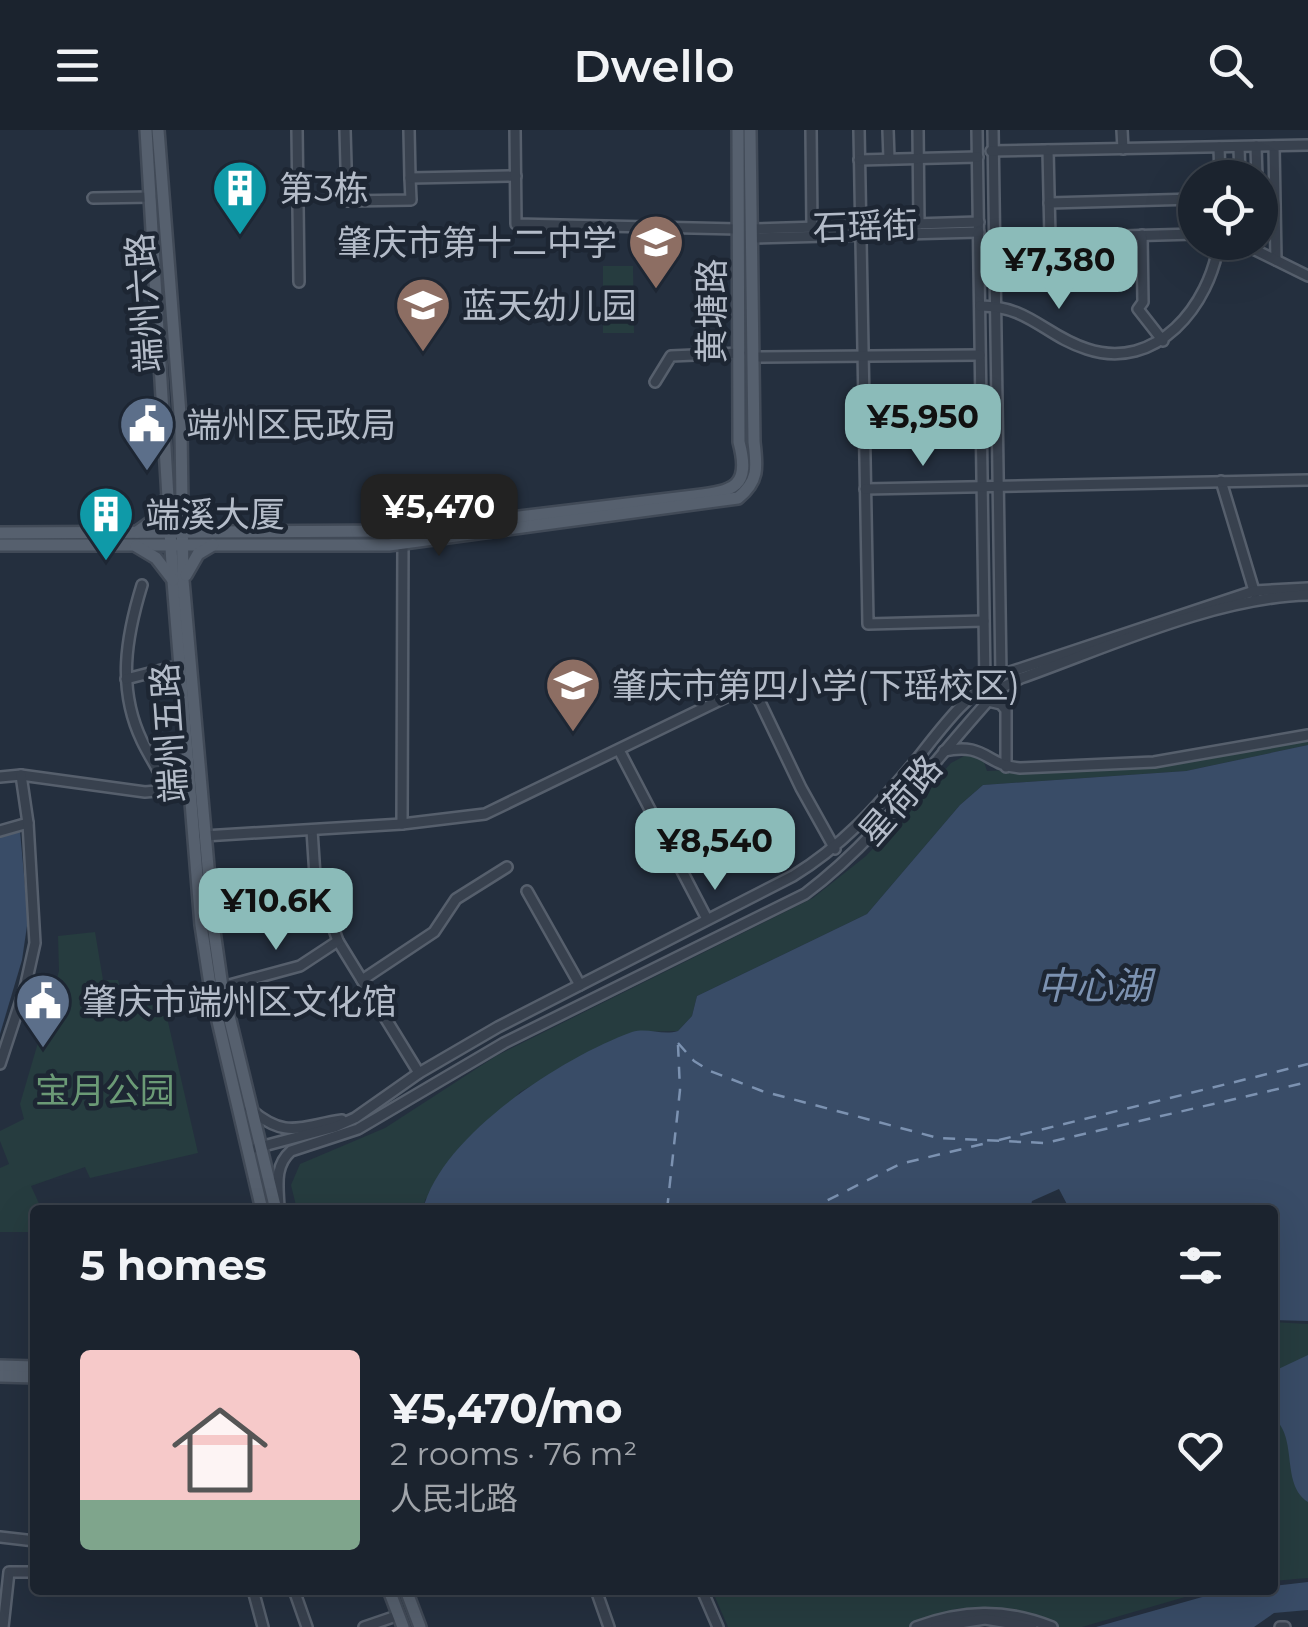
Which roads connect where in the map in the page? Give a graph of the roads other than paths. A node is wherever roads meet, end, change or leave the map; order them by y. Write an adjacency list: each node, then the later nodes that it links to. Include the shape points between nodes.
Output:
1 (146, 130): 35 (main road, 端州六路)
2 (158, 130): 63 (main road, 端州六路)
3 (296, 130): 48 (street)
4 (345, 130): 33 (street, via 347,202 411,200)
5 (409, 130): 33 (street)
6 (515, 130): 32 (street)
7 (738, 130): 42 (main road, 黄塘路)
8 (750, 130): 42 (main road, 黄塘路)
9 (811, 130): 39 (street)
10 (859, 130): 27 (street)
11 (888, 130): 26 (street)
12 (918, 130): 25 (street)
13 (977, 130): 24 (street)
14 (994, 130): 23 (street)
15 (1122, 130): 21 (street)
16 (1256, 146): 17 (street); 20 (street); 30 (street)
17 (1274, 146): 18 (street); 31 (street)
18 (1308, 146)
19 (1219, 147): 20 (street); 21 (street); 28 (street)
20 (1239, 147): 29 (street)
21 (1123, 149): 22 (street)
22 (1048, 150): 23 (street); 37 (street)
23 (994, 151): 24 (street); 50 (street)
24 (978, 154): 25 (street); 40 (street)
25 (918, 158): 26 (street); 38 (street)
26 (889, 159): 27 (street)
27 (859, 160): 41 (street)
28 (1219, 160)
29 (1239, 160)
30 (1256, 160)
31 (1274, 160)
32 (516, 176): 33 (street); 42 (street, via 516,224)
33 (410, 178)
34 (93, 198): 35 (street)
35 (151, 198): 62 (main road, 端州六路)
36 (1178, 199): 37 (street)
37 (1049, 202): 44 (street, via 1050,238)
38 (919, 224): 40 (street, 石瑶街); 41 (street, 石瑶街)
39 (812, 227): 41 (street, 石瑶街); 42 (street, 石瑶街)
40 (979, 227): 41 (street, 石瑶街); 49 (street)
41 (863, 230): 42 (street, 石瑶街); 53 (street)
42 (747, 232): 52 (main road, 黄塘路); 55 (main road, 黄塘路)
43 (1178, 235): 44 (street)
44 (1142, 236): 51 (street, via 1138,309)
45 (1215, 260): 51 (street, via 1182,324)
46 (1276, 260): 47 (street)
47 (1308, 276)
48 (299, 282)
49 (980, 306): 50 (street); 54 (street)
50 (996, 306): 51 (street, via 1028,315 1086,349 1136,354); 60 (street)
51 (1163, 341)
52 (740, 353): 56 (street, via 670,356); 65 (main road, 黄塘路, via 744,462 734,488)
53 (864, 355): 54 (street); 55 (street); 61 (street)
54 (980, 355): 59 (street)
55 (754, 357): 65 (main road, 黄塘路, via 757,472 738,498)
56 (655, 382)
57 (1308, 480): 58 (street)
58 (1222, 481): 60 (street); 73 (street)
59 (982, 486): 60 (street); 61 (street); 75 (street)
60 (998, 486): 76 (street)
61 (865, 490): 75 (street, via 868,624)
62 (168, 495): 66 (main road); 67 (main road, 端州六路)
63 (182, 502): 67 (main road, 端州六路); 68 (main road)
64 (0, 533): 66 (main road)
65 (402, 537): 68 (main road); 95 (street)
66 (135, 538): 67 (main road); 69 (main road); 70 (main road)
67 (177, 538): 68 (main road); 70 (main road, 端州五路)
68 (213, 538): 70 (main road)
69 (0, 545)
70 (178, 580): 92 (main road, 端州五路); 98 (main road, 端州五路)
71 (142, 585): 80 (street, via 125,655)
72 (1308, 588): 73 (street, 星荷路)
73 (1255, 594): 74 (street, 星荷路); 79 (street, 星荷路); 82 (street, 星荷路)
74 (1308, 596)
75 (984, 621): 77 (street)
76 (1001, 659): 77 (street); 79 (street)
77 (985, 660): 81 (street)
78 (172, 667): 80 (street)
79 (1001, 676): 81 (street, 星荷路); 82 (street)
80 (126, 679): 93 (street, via 131,714)
81 (985, 684): 84 (street, 星荷路)
82 (999, 689): 83 (street, 星荷路)
83 (988, 701): 85 (street, 星荷路); 89 (street, via 1006,710)
84 (953, 715): 85 (street); 99 (street, 星荷路)
85 (966, 724): 88 (street, 星荷路)
86 (1308, 735): 89 (street, via 1154,762)
87 (619, 750): 95 (street, via 485,814); 99 (street, via 750,689); 104 (street)
88 (942, 752): 89 (street, via 976,749); 103 (street, 星荷路, via 838,869)
89 (1006, 767)
90 (21, 774): 91 (street); 93 (street); 94 (street)
91 (0, 777)
92 (190, 788): 93 (street); 98 (main road, 端州五路)
93 (168, 790)
94 (28, 823): 97 (street); 111 (street, via 35,943)
95 (402, 824): 96 (street)
96 (312, 830): 98 (street); 105 (street, via 315,876)
97 (0, 832)
98 (194, 836): 110 (main road, 端州五路); 115 (main road, 端州五路, via 196,925)
99 (835, 849): 102 (street, 星荷路)
100 (508, 867): 108 (street, via 456,899 434,932)
101 (527, 892): 109 (street)
102 (758, 893): 103 (street); 104 (street, 星荷路)
103 (768, 913): 107 (street, 星荷路)
104 (707, 919): 106 (street, 星荷路)
105 (338, 942): 108 (street); 110 (street, via 300,966)
106 (654, 946): 107 (street); 109 (street, 星荷路)
107 (665, 966): 118 (street, 星荷路, via 504,1042 358,1129 291,1151 278,1170)
108 (362, 980): 112 (street)
109 (580, 985): 112 (street, 星荷路)
110 (222, 987): 113 (main road, 端州五路)
111 (0, 1064)
112 (419, 1073): 114 (street, 星荷路)
113 (249, 1108): 114 (street, via 290,1131); 115 (main road, 端州五路)
114 (354, 1118): 115 (street, 星荷路)
115 (254, 1148): 116 (main road, 端州五路); 117 (main road, 端州五路)
116 (261, 1205)
117 (276, 1205)
118 (278, 1205)
119 (0, 1366): 120 (main road)
120 (30, 1367)
121 (0, 1376): 122 (main road)
122 (30, 1377)
123 (0, 1538): 124 (street)
124 (30, 1541)
125 (30, 1572): 133 (street, via 8,1572)
126 (255, 1595): 134 (street)
127 (296, 1595): 135 (street)
128 (391, 1595): 132 (main road)
129 (408, 1595): 137 (main road)
130 (598, 1595): 138 (street)
131 (704, 1595): 139 (street)
132 (401, 1621): 136 (street)
133 (2, 1624)
134 (263, 1627)
135 (308, 1627)
136 (364, 1627)
137 (420, 1627)
138 (609, 1627)
139 (718, 1627)
140 (916, 1627): 143 (street, via 984,1612)
141 (935, 1627): 142 (street, via 985,1619)
142 (1032, 1627)
143 (1052, 1627)

